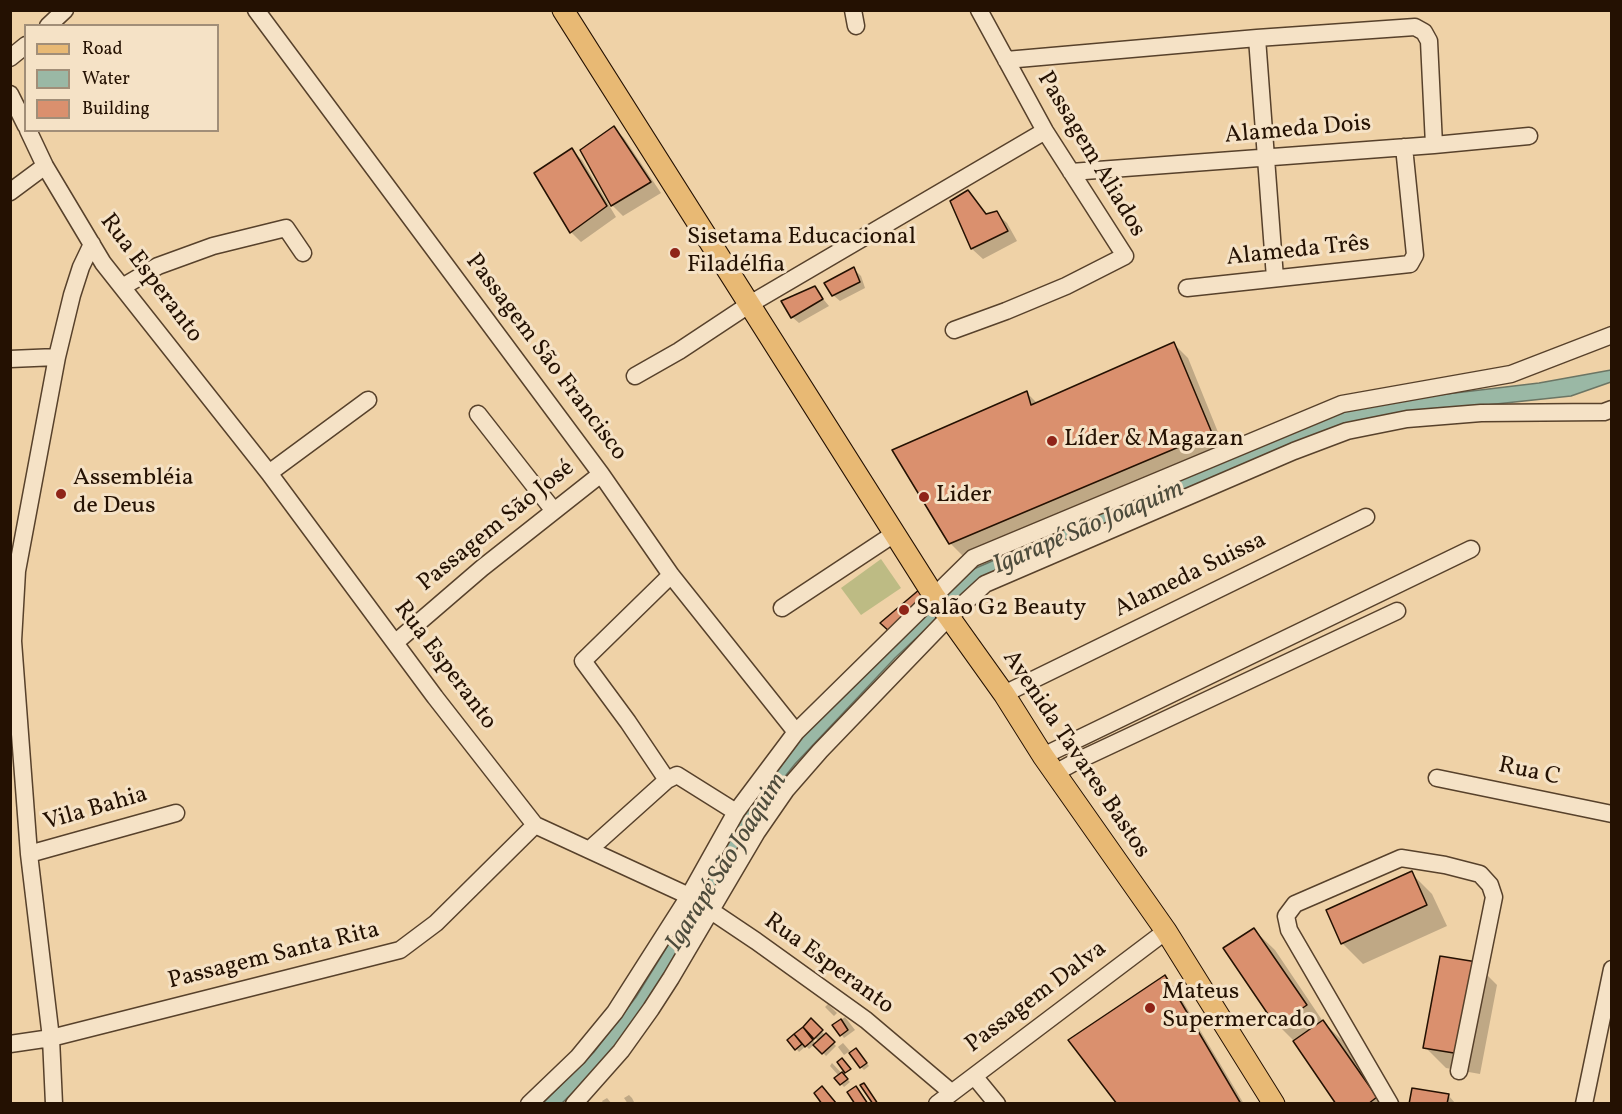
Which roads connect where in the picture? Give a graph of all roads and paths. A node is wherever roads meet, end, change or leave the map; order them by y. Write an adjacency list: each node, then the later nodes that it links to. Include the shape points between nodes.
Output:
1 (65, 10): 5 (street)
2 (256, 10): 36 (street, Passagem São Francisco)
3 (563, 10): 26 (main road, Avenida Tavares Bastos)
4 (979, 10): 9 (street, Passagem Aliados)
5 (50, 24)
6 (1257, 38): 9 (street); 15 (street, via 1415,27 1424,32 1429,41); 17 (street)
7 (24, 47): 8 (street)
8 (10, 58)
9 (1006, 60): 12 (street, Passagem Aliados)
10 (10, 93): 11 (street)
11 (24, 122)
12 (1045, 131): 19 (street, Passagem Aliados); 26 (street)
13 (29, 132): 18 (street, Rua Esperanto)
14 (1529, 136): 15 (street, Alameda Dois)
15 (1434, 145): 16 (street, Alameda Dois)
16 (1404, 147): 17 (street, Alameda Dois); 23 (street, Alameda Três, via 1413,261)
17 (1266, 158): 19 (street, Alameda Dois); 23 (street)
18 (45, 166): 20 (street); 21 (street, Rua Esperanto)
19 (1071, 172): 27 (street, Passagem Aliados, via 1125,256 1066,286)
20 (10, 192)
21 (92, 244): 24 (street, Rua Esperanto); 29 (street, via 72,295)
22 (303, 253): 24 (street, via 286,228 213,246 158,266)
23 (1275, 278): 25 (street, Alameda Três)
24 (124, 286): 35 (street, Rua Esperanto)
25 (1187, 288)
26 (750, 304): 31 (street); 39 (main road, Avenida Tavares Bastos)
27 (954, 330)
28 (1611, 335): 43 (street, via 1511,374 1342,404 973,558)
29 (57, 357): 30 (street); 41 (street)
30 (10, 359)
31 (635, 376)
32 (368, 400): 35 (street)
33 (1611, 409): 43 (street, via 1407,419 1347,431 985,584)
34 (478, 414): 37 (street)
35 (269, 472): 46 (street, Rua Esperanto)
36 (601, 474): 37 (street, Passagem São José); 42 (street, Passagem São Francisco)
37 (554, 511): 46 (street, Passagem São José)
38 (1366, 517): 48 (street, Alameda Suissa)
39 (894, 534): 43 (main road, Avenida Tavares Bastos); 44 (street)
40 (1471, 549): 50 (street)
41 (14, 571): 47 (street)
42 (671, 575): 49 (street, Passagem São Francisco); 52 (street, via 583,661)
43 (941, 607): 48 (main road, Avenida Tavares Bastos); 49 (street); 59 (street, via 786,790)
44 (782, 608)
45 (1397, 611): 50 (street, via 1077,761)
46 (396, 642): 56 (street, Rua Esperanto)
47 (14, 692): 58 (street)
48 (1004, 694): 50 (main road, Avenida Tavares Bastos)
49 (796, 732): 53 (street)
50 (1049, 765): 60 (main road, Avenida Tavares Bastos)
51 (1437, 778): 55 (street, Rua C)
52 (667, 780): 53 (street, via 677,775); 57 (street)
53 (736, 812): 59 (street)
54 (176, 813): 58 (street, Vila Bahia)
55 (1611, 814)
56 (535, 825): 57 (street, Rua Esperanto); 62 (street, Passagem Santa Rita, via 436,923 400,950)
57 (590, 849): 59 (street, Rua Esperanto)
58 (29, 854): 62 (street)
59 (700, 903): 66 (street, Rua Esperanto, via 866,1020); 68 (street, via 578,1057); 69 (street, via 671,978 621,1051)
60 (1166, 931): 65 (street, Passagem Dalva); 72 (main road, Avenida Tavares Bastos)
61 (1611, 969): 74 (street)
62 (51, 1038): 63 (street, Passagem Santa Rita); 67 (street)
63 (10, 1044)
64 (1459, 1071): 73 (street, via 1494,897 1480,874 1401,858 1295,904 1286,916 1289,930)
65 (974, 1076): 66 (street, Passagem Dalva); 71 (street)
66 (951, 1092): 70 (street, Passagem Dalva)
67 (54, 1104)
68 (529, 1104)
69 (574, 1104)
70 (937, 1104)
71 (997, 1104)
72 (1274, 1104)
73 (1390, 1104)
74 (1584, 1104)

